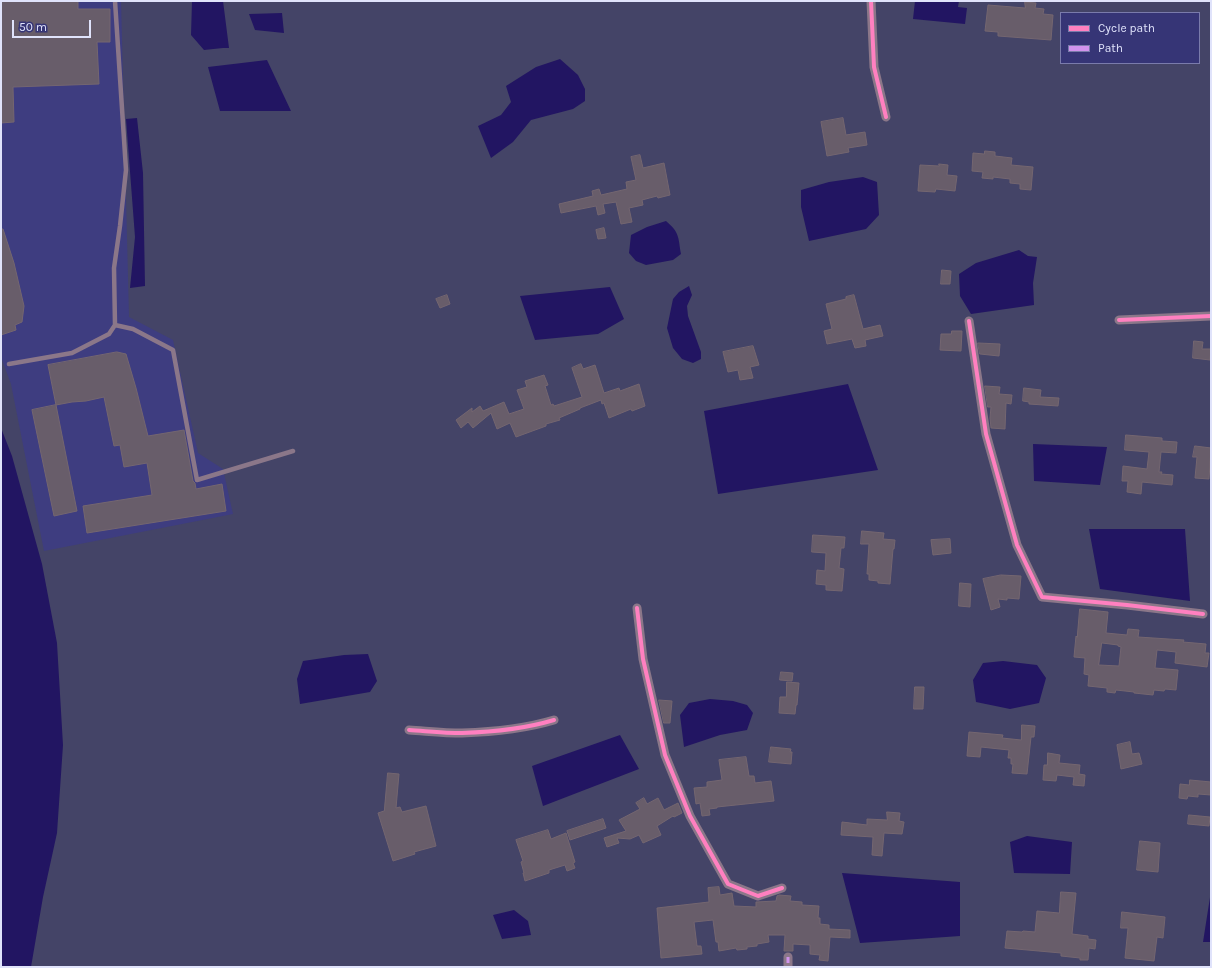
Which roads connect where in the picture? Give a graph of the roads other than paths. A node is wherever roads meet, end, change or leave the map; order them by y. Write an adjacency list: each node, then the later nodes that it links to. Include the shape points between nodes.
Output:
1 (115, 1): 7 (lane, via 126,170 114,268)
2 (871, 1): 3 (street, via 874,67)
3 (886, 117)
4 (1211, 316): 5 (street)
5 (1119, 320)
6 (969, 321): 11 (street, via 986,434 1017,546 1042,597)
7 (115, 325): 8 (lane, via 109,334 72,353); 9 (lane, via 133,329 173,350 197,480)
8 (10, 364)
9 (292, 451)
10 (637, 608): 14 (street, via 643,659 665,755 690,816 728,884 758,896)
11 (1203, 614)
12 (554, 720): 13 (street, via 535,726 461,733)
13 (408, 730)
14 (782, 888)
15 (788, 957): 16 (street)
16 (788, 967)

